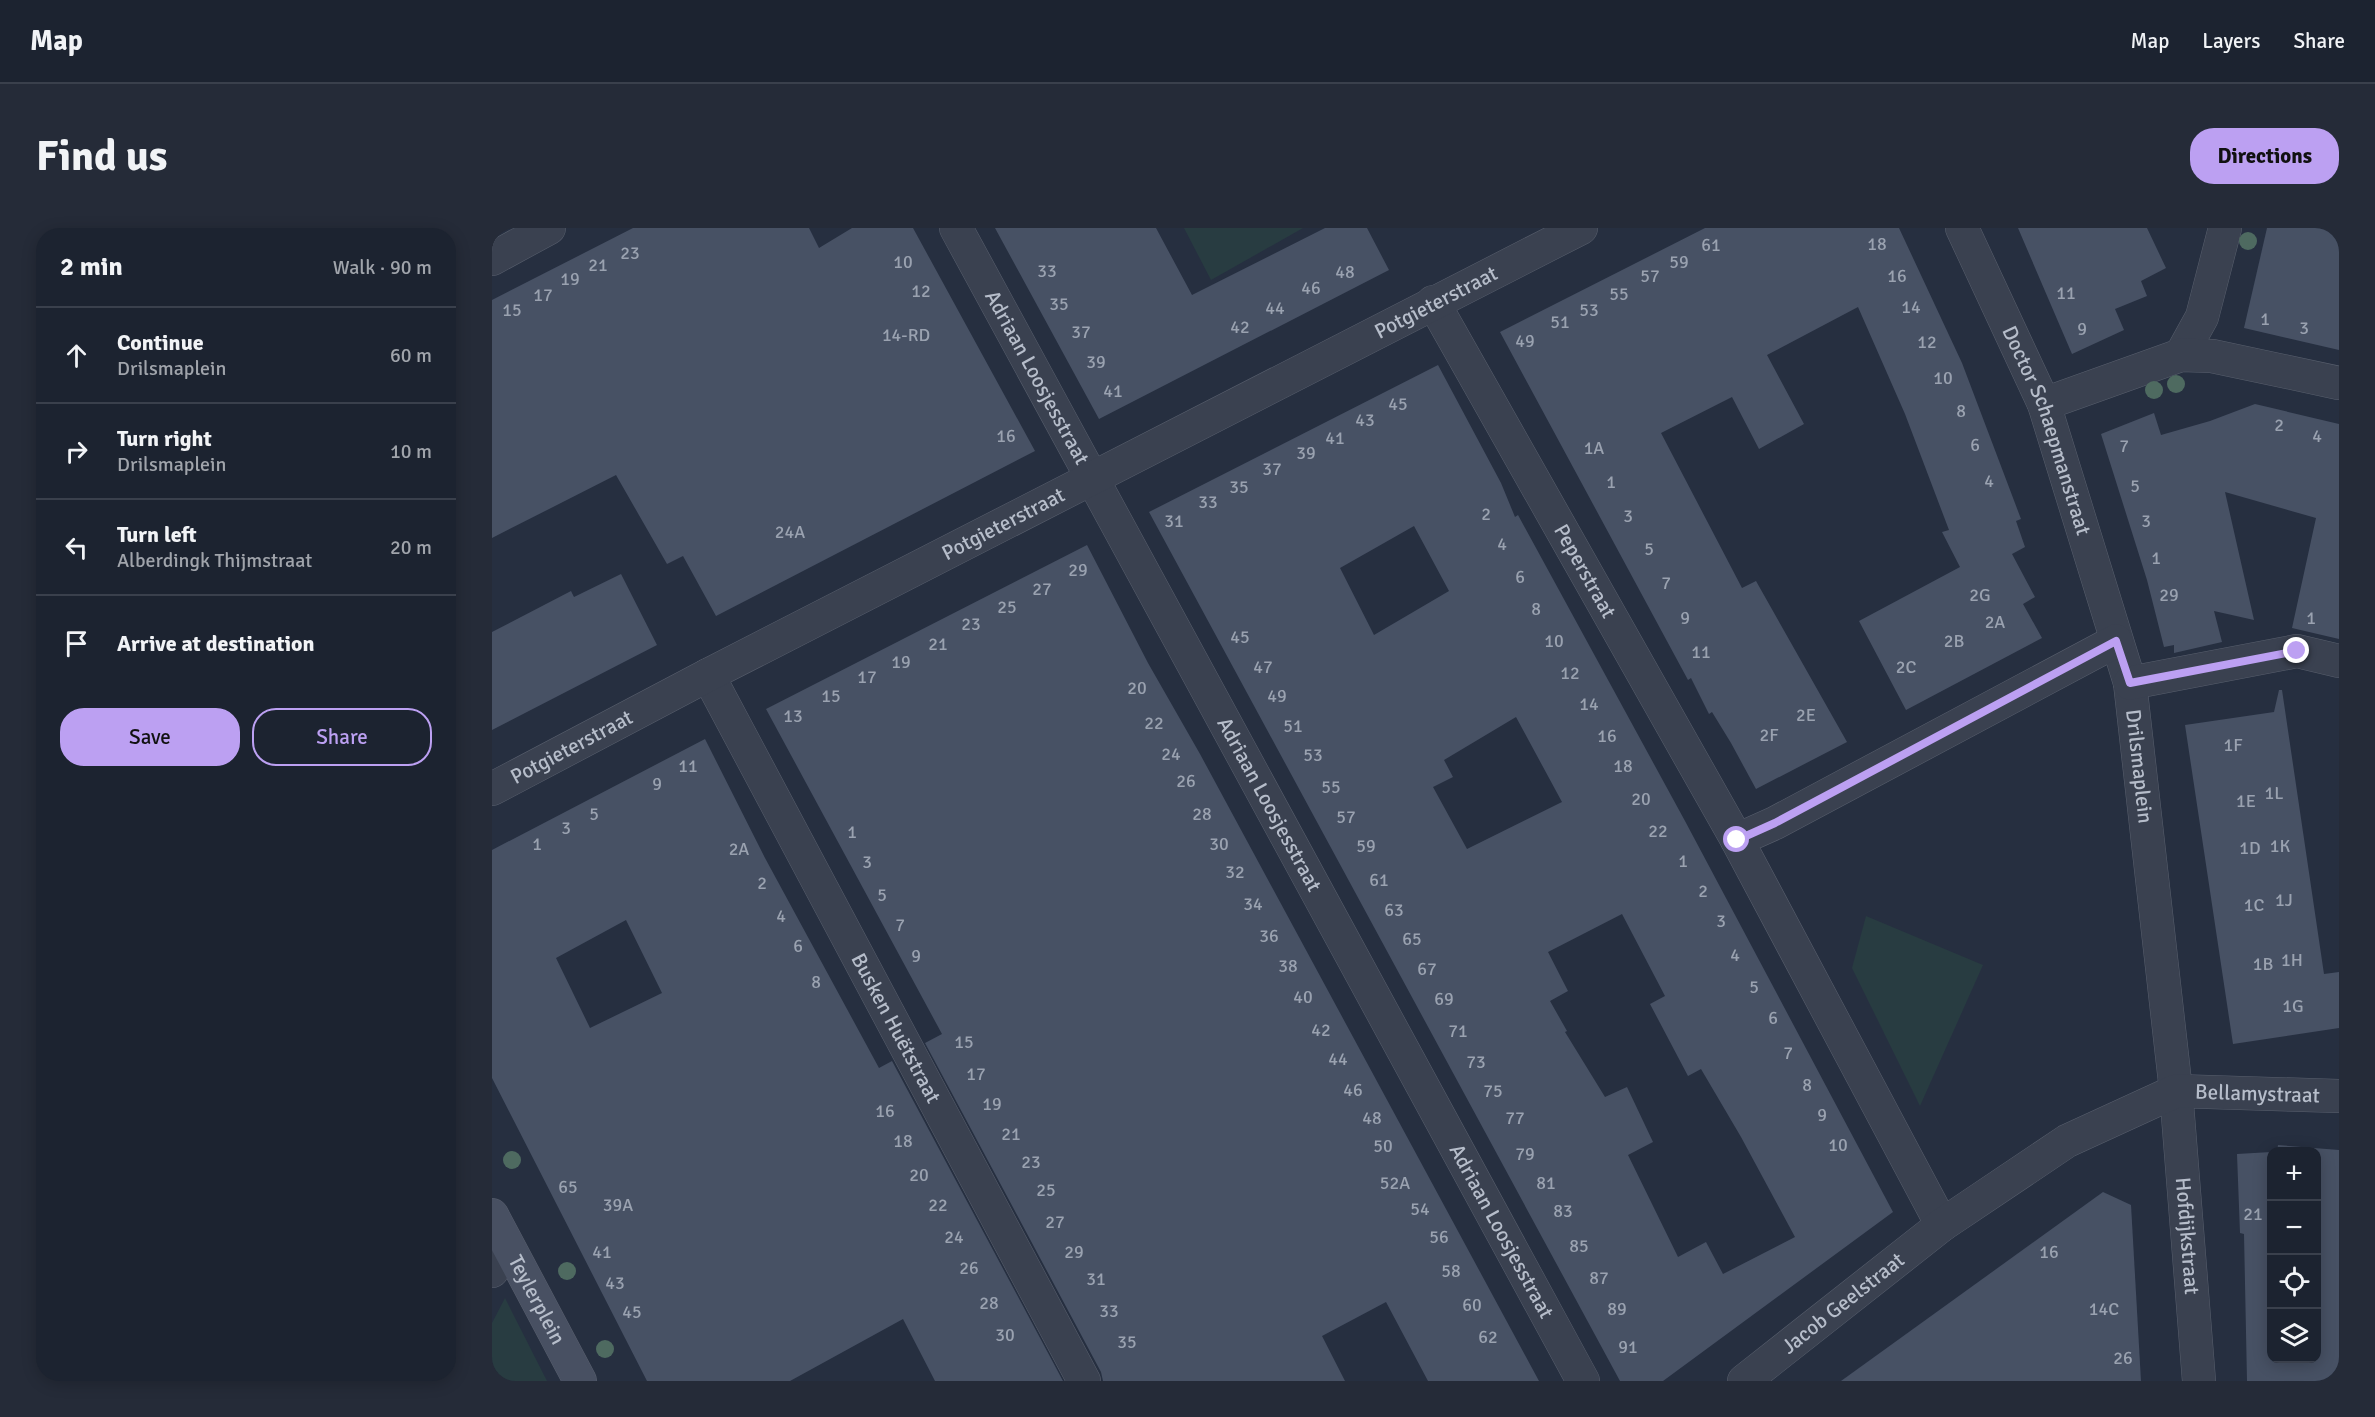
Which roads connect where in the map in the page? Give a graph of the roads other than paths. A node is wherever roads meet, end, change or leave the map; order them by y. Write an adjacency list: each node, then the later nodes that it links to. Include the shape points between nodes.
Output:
1 (549, 228): 6 (street)
2 (956, 228): 11 (street, Adriaan Loosjesstraat)
3 (1581, 228): 7 (street, Potgieterstraat)
4 (1962, 228): 10 (street, Doctor Schaepmanstraat)
5 (2225, 228): 8 (street, via 2202,317)
6 (492, 259)
7 (1433, 303): 11 (street, Potgieterstraat); 17 (street, Peperstraat)
8 (2181, 355): 9 (street, via 2212,356); 10 (street)
9 (2339, 383)
10 (2044, 404): 12 (street, Doctor Schaepmanstraat)
11 (1090, 479): 14 (street, Potgieterstraat); 25 (street, Adriaan Loosjesstraat)
12 (2116, 641): 15 (street, Drilsmaplein); 17 (street)
13 (2339, 661): 15 (street, via 2297,651)
14 (708, 675): 16 (street, Potgieterstraat); 24 (street, Busken Huëtstraat)
15 (2130, 683): 18 (street, Drilsmaplein)
16 (492, 789)
17 (1737, 840): 21 (street)
18 (2176, 1091): 19 (street, Bellamystraat); 21 (street, via 2067,1142); 27 (street, Hofdijkstraat)
19 (2339, 1096)
20 (492, 1215): 22 (street, Teylerplein)
21 (1942, 1225): 26 (street, Jacob Geelstraat)
22 (500, 1258): 23 (street, Teylerplein)
23 (580, 1381)
24 (1084, 1381)
25 (1582, 1381)
26 (1744, 1381)
27 (2199, 1381)

